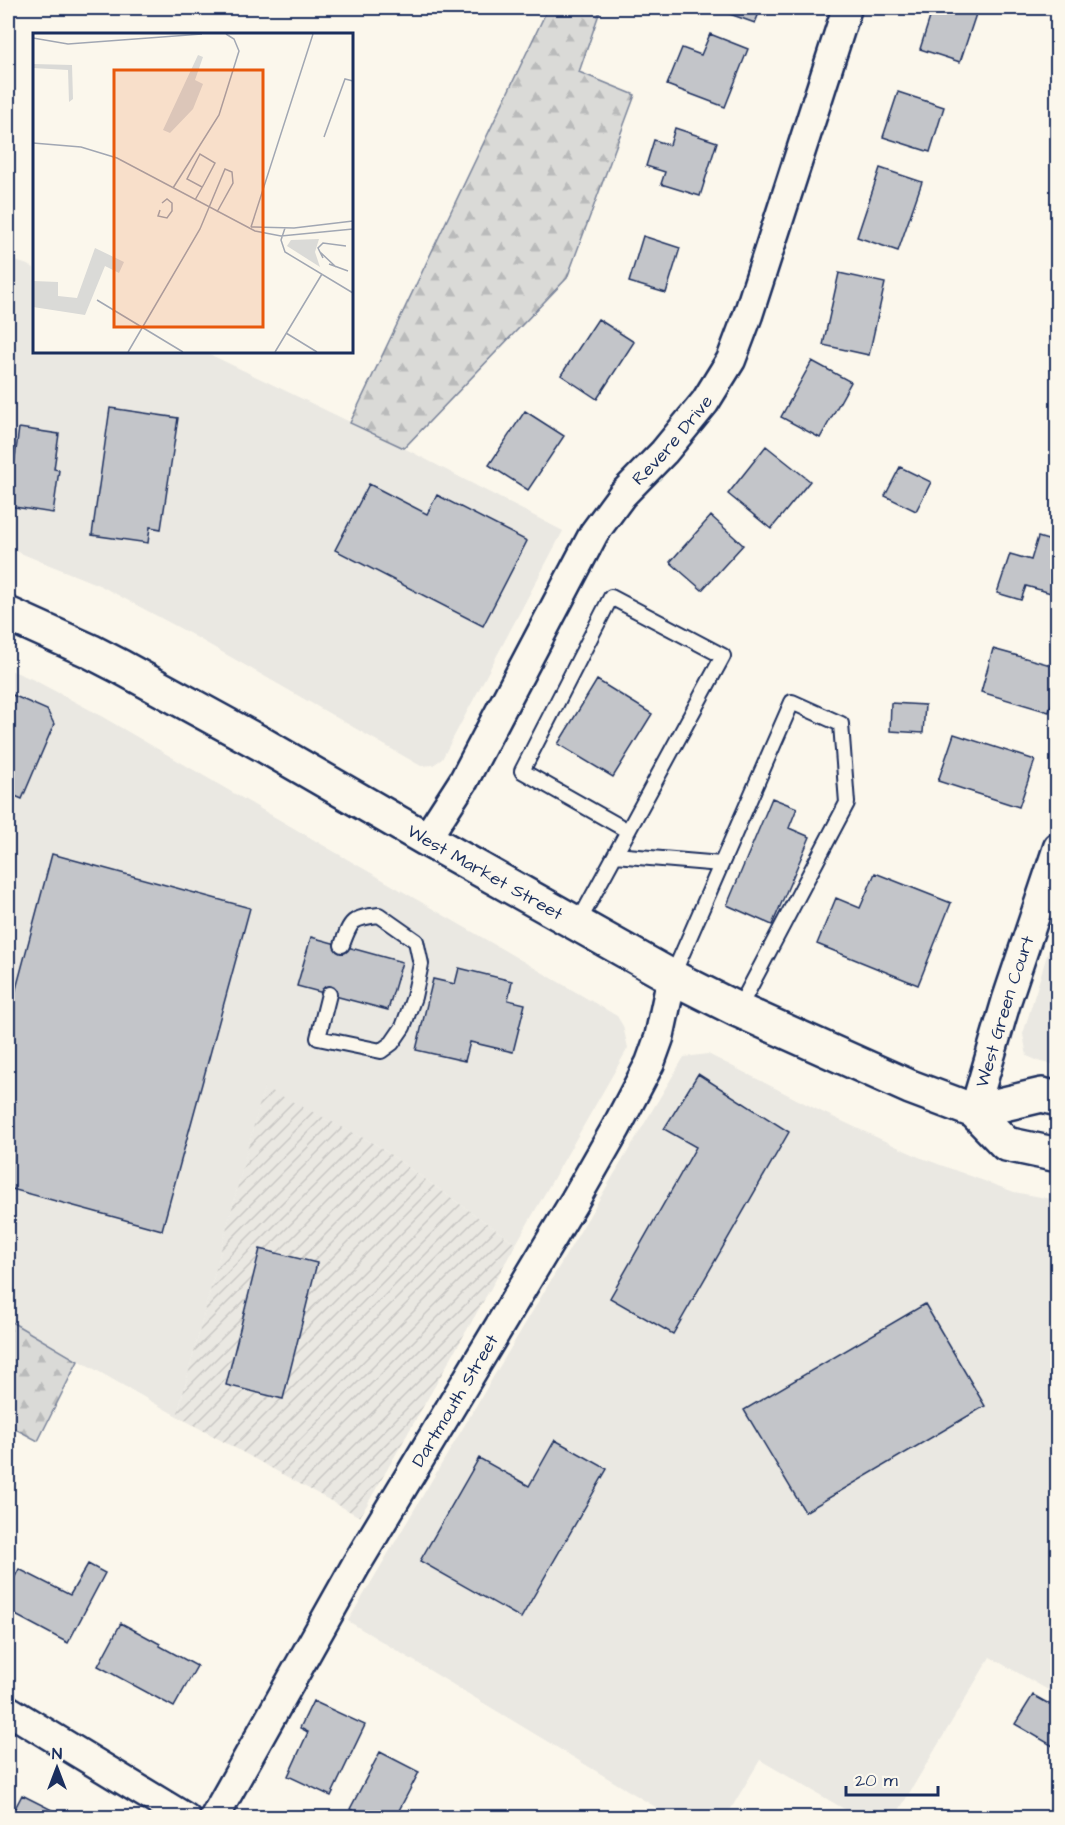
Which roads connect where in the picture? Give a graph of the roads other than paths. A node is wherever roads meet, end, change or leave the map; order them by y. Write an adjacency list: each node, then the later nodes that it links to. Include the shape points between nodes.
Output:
1 (847, 8): 4 (street, Revere Drive, via 731,360 705,402 664,453 622,495 594,533 464,780)
2 (8, 614): 4 (main road, West Market Street, via 121,667)
3 (628, 831): 3 (lane, via 723,656 611,597 522,771); 6 (lane)
4 (426, 839): 8 (main road, West Market Street)
5 (1058, 847): 14 (street, West Green Court)
6 (615, 855): 7 (lane); 8 (lane)
7 (721, 864): 10 (lane); 12 (lane, via 792,702 842,724 847,803)
8 (577, 925): 10 (main road, West Market Street)
9 (342, 945): 11 (lane, via 349,927 359,917 379,915 416,941 421,964 414,997 403,1027 381,1051 318,1038)
10 (672, 976): 12 (main road, West Market Street); 18 (street, Dartmouth Street, via 650,1063 616,1128 356,1565)
11 (328, 994)
12 (738, 1010): 14 (main road, West Market Street, via 910,1087)
13 (1058, 1099): 14 (main road, via 1042,1095)
14 (974, 1111): 15 (main road, West Market Street, via 1006,1144)
15 (1058, 1155)
16 (8, 1710): 17 (street)
17 (186, 1818)
18 (214, 1818)

